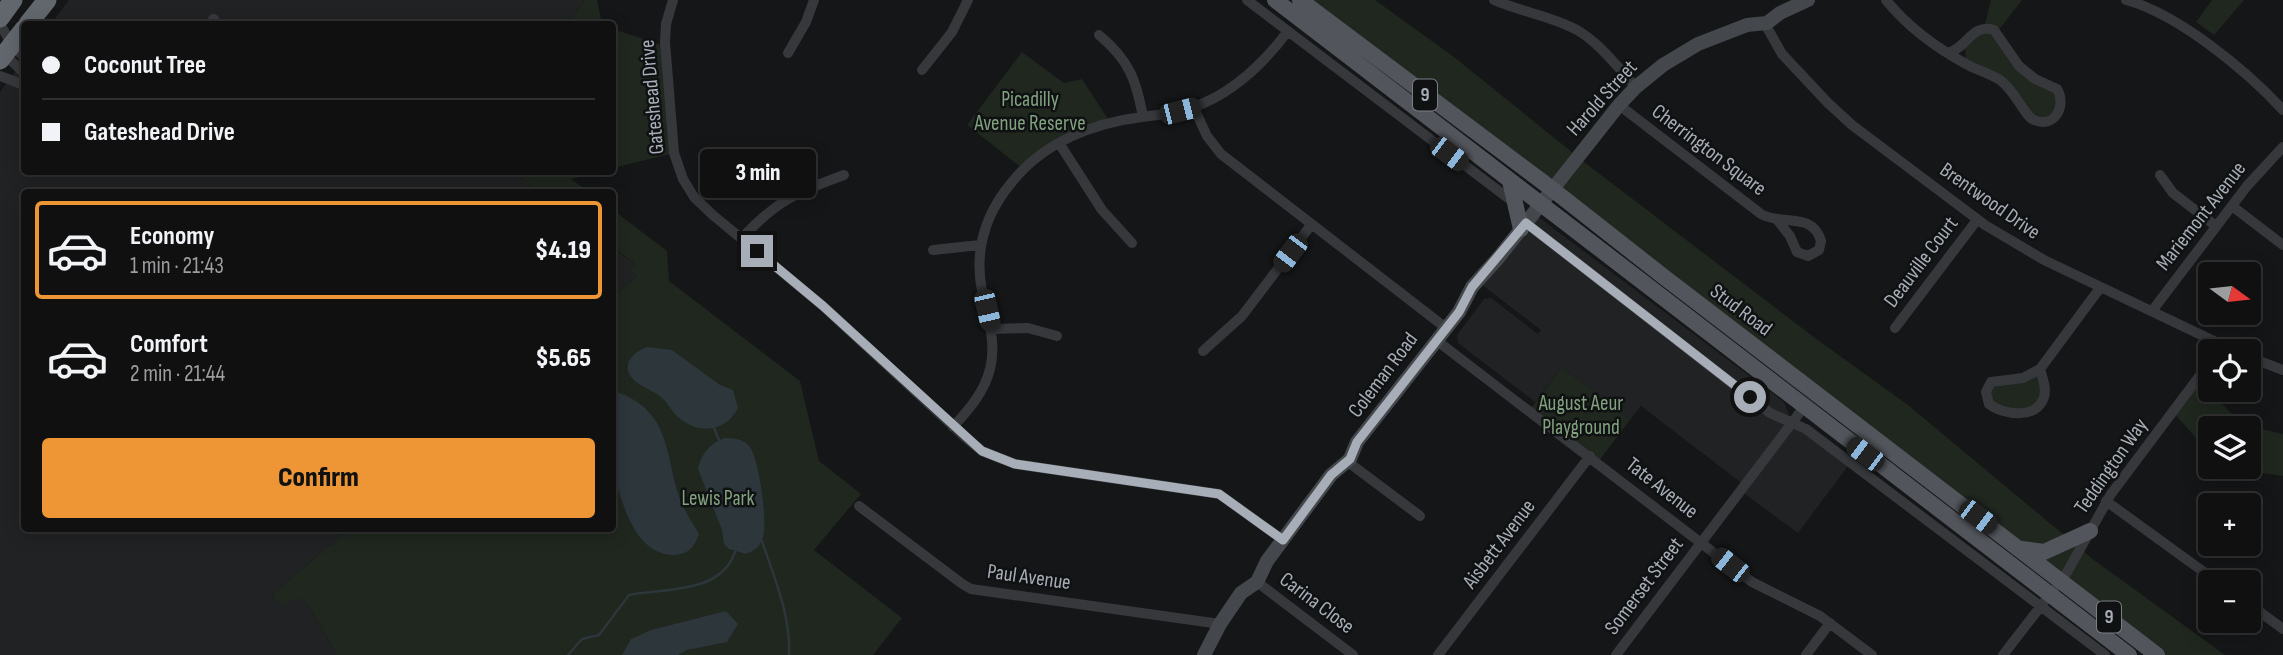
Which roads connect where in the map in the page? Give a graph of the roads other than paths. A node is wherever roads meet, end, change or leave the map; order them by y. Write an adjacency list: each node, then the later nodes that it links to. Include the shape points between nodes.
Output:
1 (13, 0): 12 (highway)
2 (673, 0): 46 (street, Gateshead Drive, via 665,46 676,162 694,197)
3 (814, 0): 20 (street)
4 (968, 0): 24 (street, via 952,32)
5 (1247, 0): 15 (street)
6 (1275, 0): 36 (main road, Stud Road / 9)
7 (1300, 0): 37 (main road, Stud Road / 9)
8 (1494, 0): 27 (street, via 1578,31)
9 (1886, 0): 21 (street)
10 (2126, 0): 30 (street, via 2176,21 2243,72)
11 (1804, 1): 14 (street, Harold Street)
12 (0, 18)
13 (0, 24): 19 (street)
14 (1765, 24): 27 (street, Harold Street, via 1747,24 1704,41); 41 (street, Brentwood Drive, via 1782,54 1814,90)
15 (1288, 31): 29 (street, via 1250,73); 36 (street)
16 (1099, 35): 31 (street, via 1128,65)
17 (21, 36): 19 (highway)
18 (1966, 42): 21 (street); 22 (street); 22 (street, via 1980,28 1997,32 2019,66 2057,89 2058,114 2047,121 2034,120 2008,87)
19 (8, 53): 23 (street)
20 (788, 53)
21 (1948, 53): 22 (street)
22 (1966, 64)
23 (21, 69)
24 (922, 71)
25 (0, 76): 26 (street)
26 (21, 84)
27 (1636, 87): 28 (street, Harold Street)
28 (1619, 105): 37 (street, Harold Street); 42 (street, Cherrington Square, via 1761,214)
29 (1194, 108): 31 (street); 43 (street, via 1221,154)
30 (2283, 110)
31 (1143, 117): 32 (street, via 1097,126)
32 (1059, 143): 47 (street, via 1102,210); 49 (street, via 1029,163 1004,191)
33 (2283, 147): 40 (street, Mariemont Avenue)
34 (844, 175): 46 (street, via 786,199)
35 (2160, 175): 45 (street, via 2173,193)
36 (1500, 179): 38 (street); 39 (main road, Stud Road / 9); 44 (main road)
37 (1552, 189): 39 (street, Coleman Road); 75 (main road, Stud Road / 9)
38 (1508, 198)
39 (1540, 204): 44 (street, Coleman Road); 64 (main road, Stud Road / 9)
40 (2232, 206): 45 (street, Mariemont Avenue); 48 (street)
41 (1978, 220): 51 (street, Brentwood Drive); 54 (street, Deauville Court)
42 (1778, 221)
43 (1311, 225): 53 (street); 59 (street, via 1242,316)
44 (1523, 226): 53 (street, Coleman Road, via 1472,287); 65 (street, Stud Road, via 1773,415)
45 (2216, 226): 52 (street, Mariemont Avenue)
46 (741, 238): 66 (street, Gateshead Drive, via 823,306)
47 (1132, 243)
48 (2283, 244)
49 (980, 245): 50 (street); 55 (street, via 982,290)
50 (933, 250)
51 (2100, 288): 52 (street, Brentwood Drive); 61 (street)
52 (2152, 311): 57 (street, Brentwood Drive)
53 (1446, 328): 58 (street, Coleman Road)
54 (1895, 328)
55 (991, 329): 56 (street, via 1028,328); 66 (street, via 987,380)
56 (1057, 336)
57 (2203, 339)
58 (1436, 340): 67 (street, Tate Avenue); 68 (street, Coleman Road, via 1355,446)
59 (1203, 351)
60 (2261, 362): 62 (street)
61 (2040, 369): 61 (street, via 2045,392 2039,404 2014,414 1989,404 1986,392 1991,382 2019,379)
62 (2283, 370)
63 (2198, 378): 69 (street, Teddington Way)
64 (1804, 407): 65 (street, Somerset Street); 79 (main road, Stud Road / 9)
65 (1792, 422): 74 (street, Somerset Street); 79 (street, Stud Road)
66 (953, 427): 73 (street, Gateshead Drive, via 982,451 1015,464 1219,494)
67 (1590, 456): 74 (street, Tate Avenue); 86 (street, Aisbett Avenue)
68 (1348, 462): 71 (street); 73 (street, Coleman Road, via 1331,475)
69 (2106, 501): 72 (street, Teddington Way); 76 (street)
70 (859, 506): 82 (street, Paul Avenue, via 971,589)
71 (1420, 516)
72 (2090, 531): 75 (main road, via 2045,552); 77 (street, Teddington Way)
73 (1283, 540): 78 (street, Coleman Road)
74 (1702, 543): 81 (street, Tate Avenue, via 1752,582); 87 (street, Somerset Street)
75 (2016, 547): 77 (main road, Stud Road / 9)
76 (2201, 570)
77 (2061, 581): 79 (street, Teddington Way); 93 (main road, Stud Road / 9)
78 (1257, 582): 82 (street, Coleman Road, via 1241,593); 85 (street, Carina Close)
79 (2045, 601): 90 (street, Teddington Way); 91 (street, Stud Road); 92 (main road, Stud Road / 9)
80 (2261, 613): 83 (street)
81 (1830, 623): 88 (street); 89 (street, Tate Avenue)
82 (1220, 624): 84 (street, Coleman Road)
83 (2283, 629)
84 (1203, 655)
85 (1353, 655)
86 (1438, 655)
87 (1616, 655)
88 (1806, 655)
89 (1872, 655)
90 (2004, 655)
91 (2105, 655)
92 (2129, 655)
93 (2157, 655)

